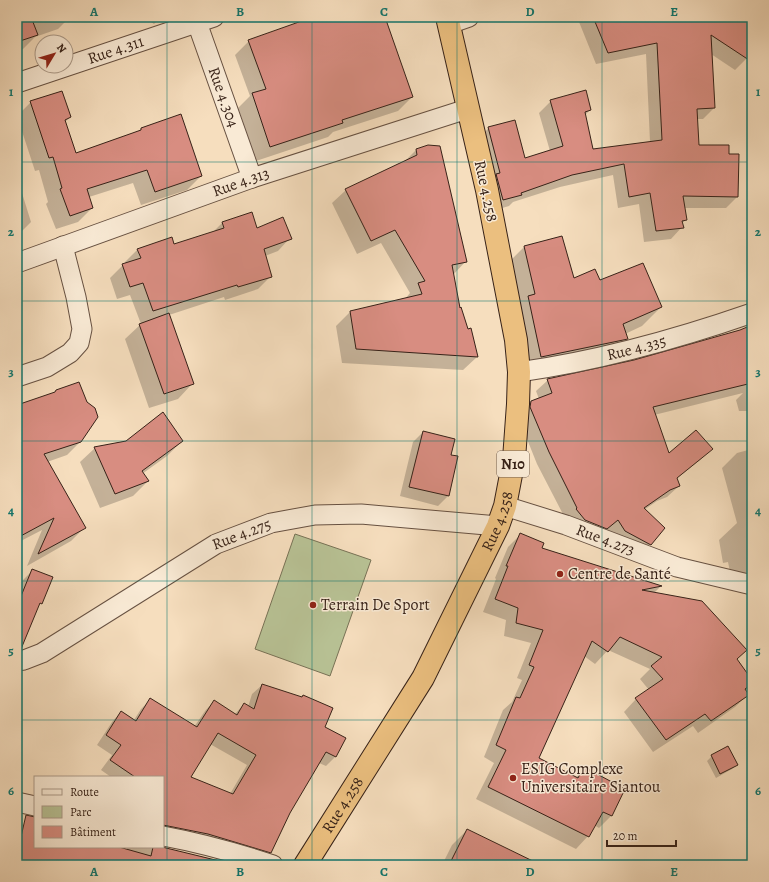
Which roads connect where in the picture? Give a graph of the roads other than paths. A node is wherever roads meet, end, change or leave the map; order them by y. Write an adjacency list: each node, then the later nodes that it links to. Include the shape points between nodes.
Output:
1 (202, 19): 3 (street, Rue 4.311); 5 (street, Rue 4.304)
2 (455, 19): 4 (highway, Rue 4.258 / N10)
3 (17, 83)
4 (467, 109): 5 (street, Rue 4.313); 9 (highway, Rue 4.258 / N10, via 497,242 516,340)
5 (252, 178): 6 (street, Rue 4.313)
6 (63, 246): 7 (street, Rue 4.313); 10 (street, via 82,329 79,343 70,353 47,367)
7 (17, 263)
8 (752, 313): 9 (street, Rue 4.335, via 639,347 550,368)
9 (519, 372): 11 (highway, Rue 4.258 / N10, via 514,459)
10 (17, 377)
11 (505, 506): 12 (highway, Rue 4.258 / N10); 13 (street, Rue 4.273, via 566,525 677,567)
12 (498, 526): 14 (street, Rue 4.275, via 361,514 315,515 271,523 216,544 42,653); 19 (highway, Rue 4.258 / N10, via 423,678)
13 (752, 585)
14 (17, 660)
15 (17, 802): 16 (street)
16 (34, 806)
17 (164, 836): 18 (street, via 234,852)
18 (273, 865)
19 (305, 865)

